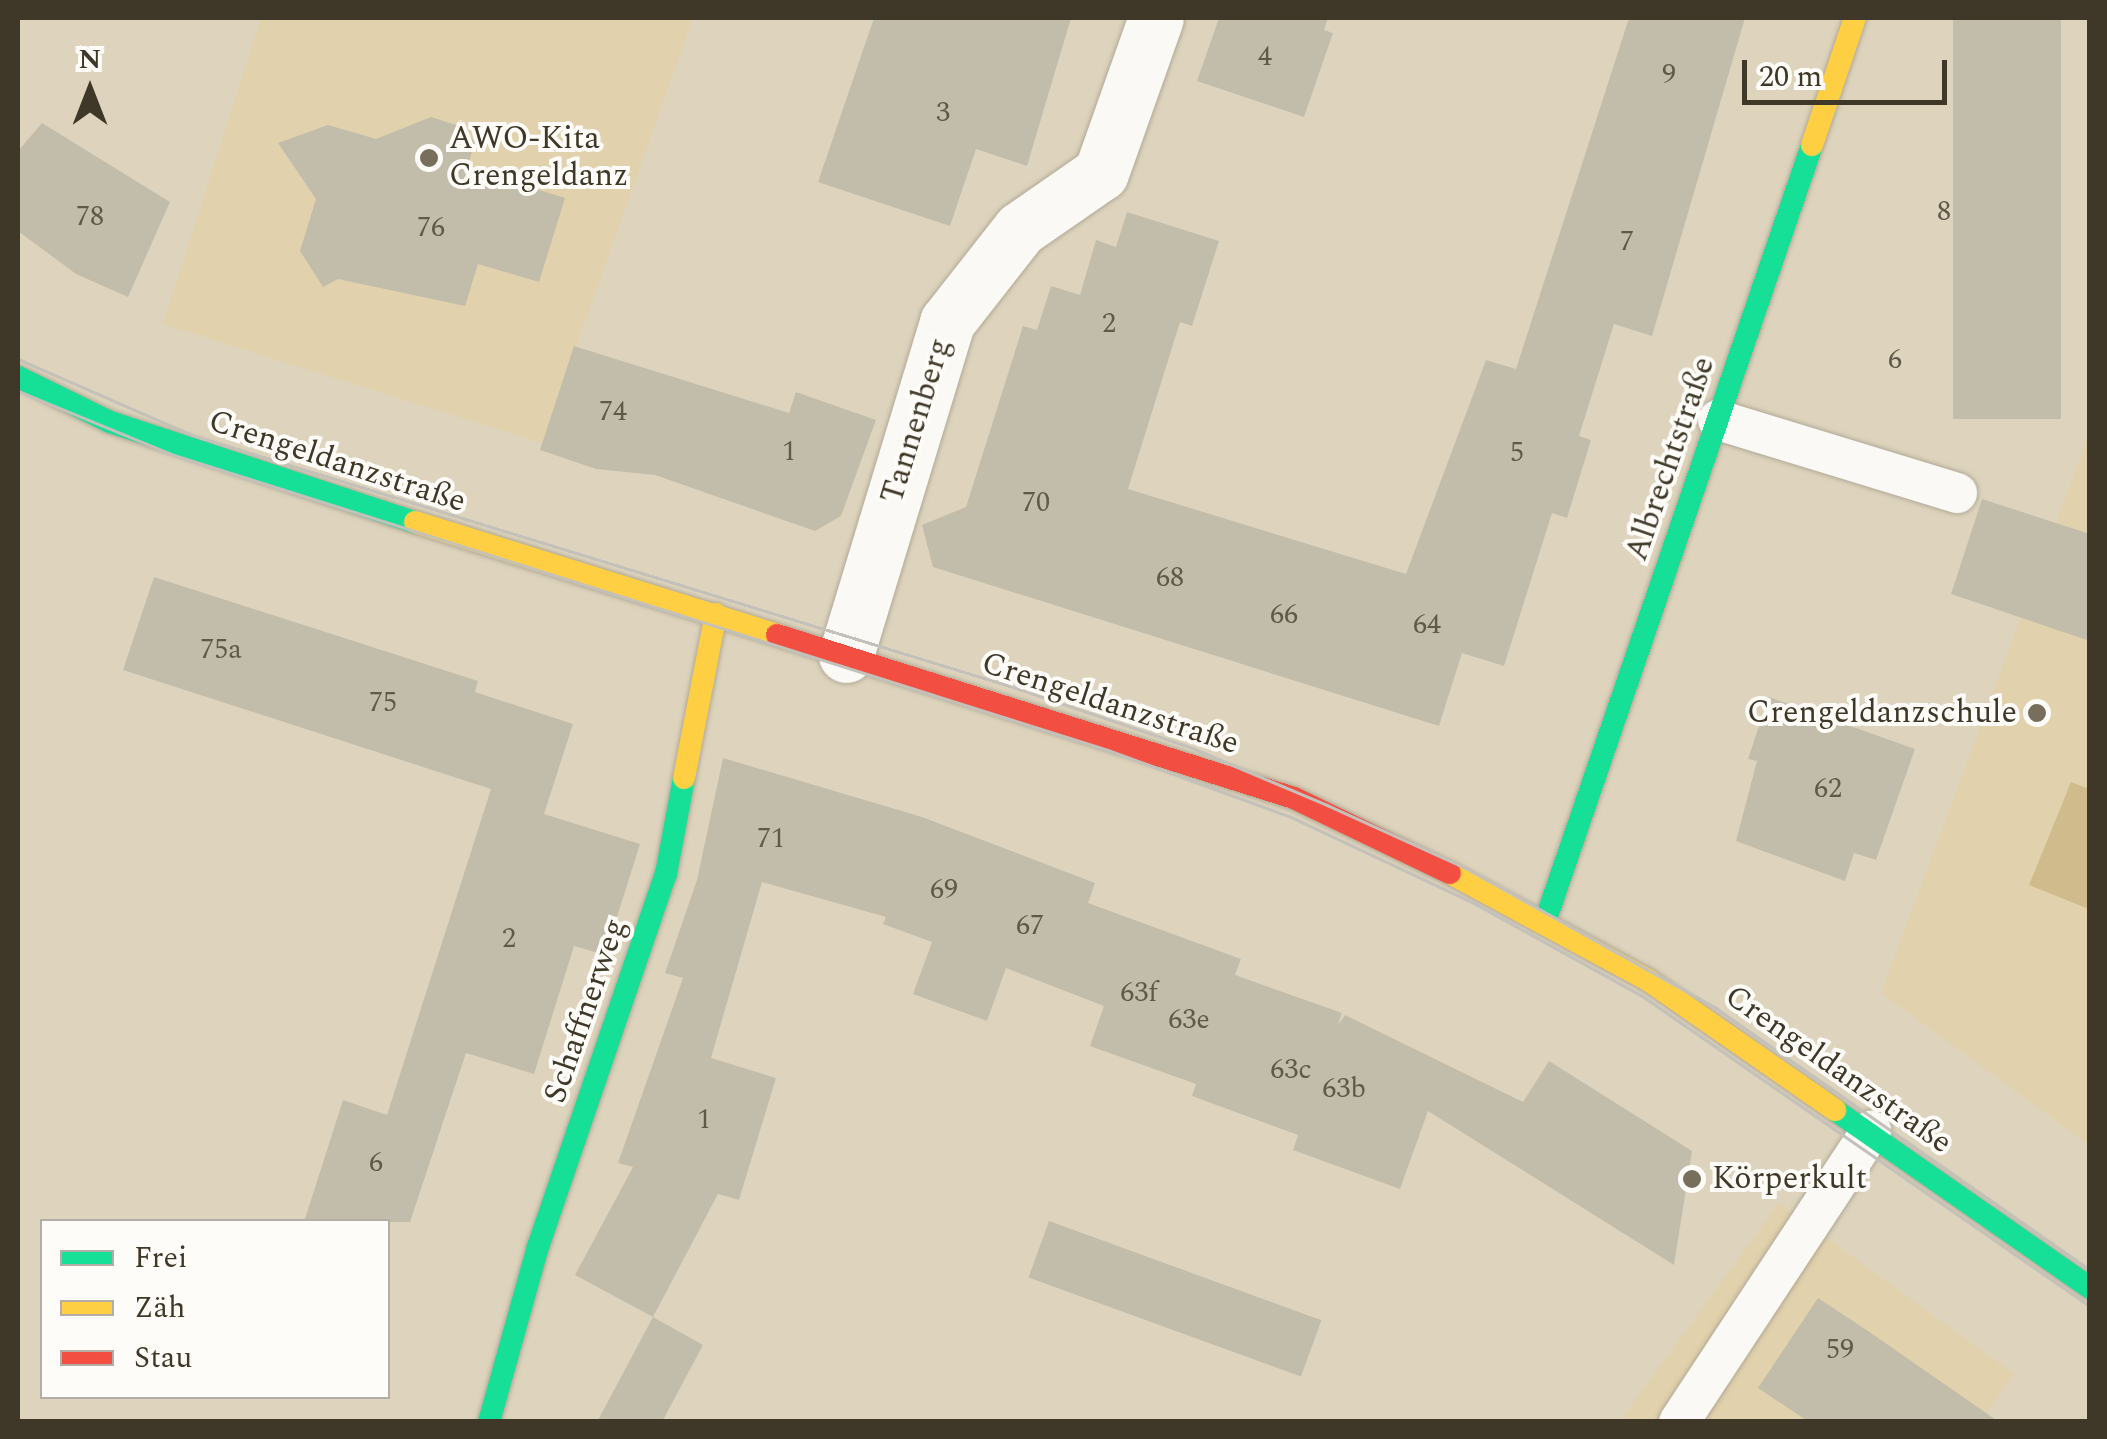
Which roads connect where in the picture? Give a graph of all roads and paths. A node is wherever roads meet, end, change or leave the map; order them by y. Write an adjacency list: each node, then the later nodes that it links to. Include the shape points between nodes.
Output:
1 (1156, 18): 7 (street, Tannenberg, via 1101,173 1020,229 947,322)
2 (1855, 18): 4 (main road, Albrechtstraße)
3 (18, 377): 6 (main road, Crengeldanzstraße, via 146,434)
4 (1718, 420): 5 (lane); 8 (main road, Albrechtstraße)
5 (1957, 492)
6 (716, 614): 7 (main road, Crengeldanzstraße); 11 (main road, Schaffnerweg, via 666,874 538,1247)
7 (846, 655): 8 (main road, Crengeldanzstraße, via 1294,798)
8 (1546, 919): 9 (main road, Crengeldanzstraße)
9 (1871, 1131): 10 (main road, Crengeldanzstraße); 12 (lane)
10 (2090, 1288)
11 (488, 1422)
12 (1679, 1422)

